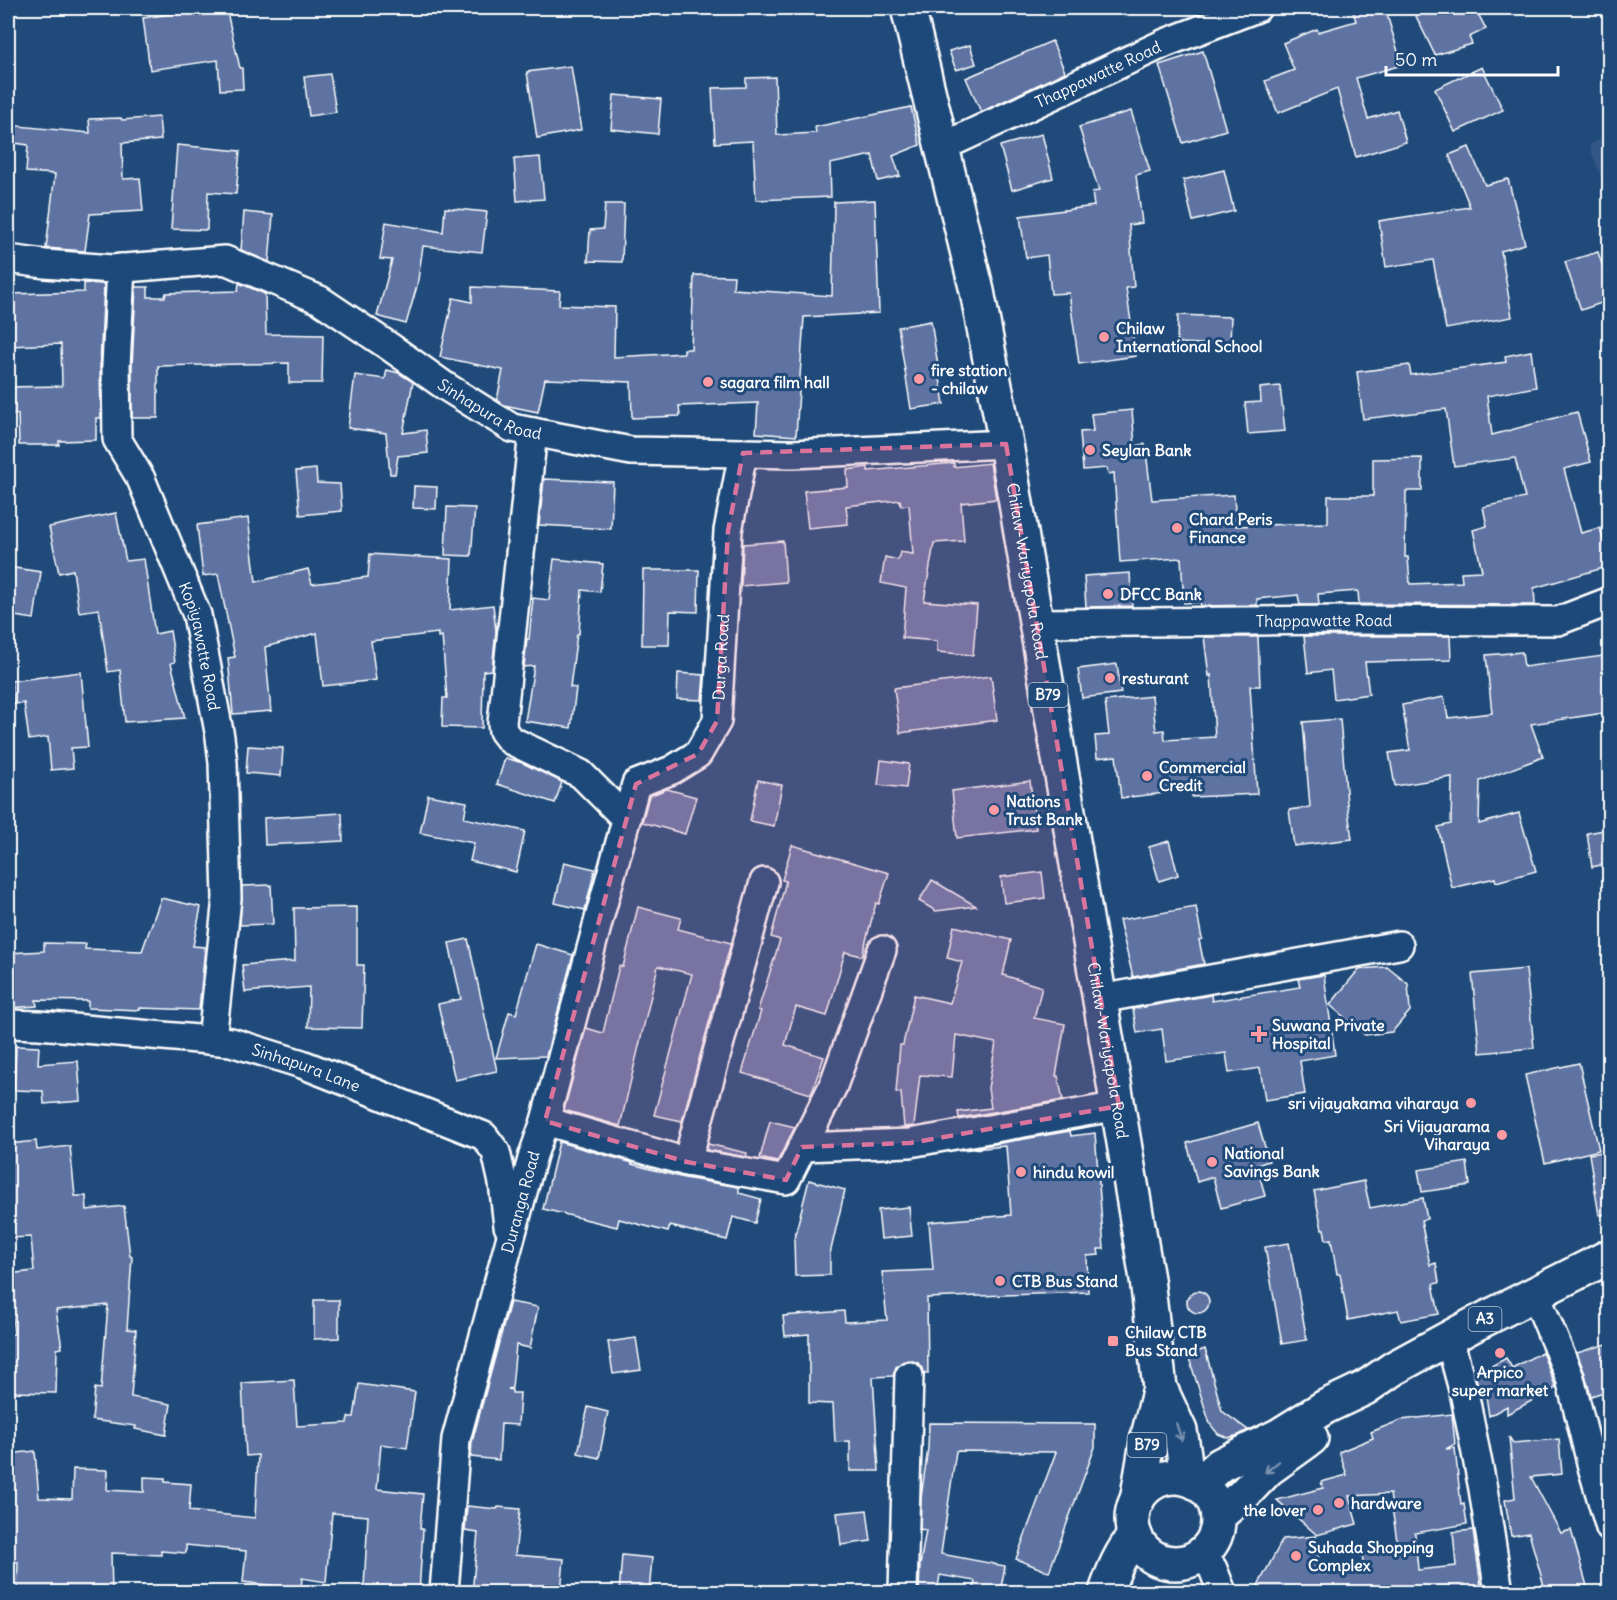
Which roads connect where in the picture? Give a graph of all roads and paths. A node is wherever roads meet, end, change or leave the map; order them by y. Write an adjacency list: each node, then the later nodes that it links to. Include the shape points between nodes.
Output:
1 (908, 8): 3 (main road, Chilaw-Wariyapola Road / B79)
2 (1257, 8): 3 (street, Thappawatte Road, via 1165,43)
3 (942, 147): 7 (main road, Chilaw-Wariyapola Road / B79)
4 (8, 259): 5 (street, Sinhapura Road)
5 (121, 268): 6 (street, Sinhapura Road, via 225,260 320,300 512,428); 17 (street, Kopiyawatte Road, via 117,439 141,479 197,615 221,746 227,898)
6 (533, 432): 8 (street, Sinhapura Road, via 631,452); 11 (street, via 503,730 510,740 581,774)
7 (1006, 444): 8 (street, Sinhapura Road); 10 (main road, Chilaw-Wariyapola Road / B79)
8 (743, 453): 11 (street, Durga Road, via 728,531 717,721 698,754 672,770 636,784)
9 (1610, 601): 10 (street, Thappawatte Road, via 1558,621)
10 (1036, 622): 15 (main road, Chilaw-Wariyapola Road / B79)
11 (626, 819): 19 (street, Duranga Road)
12 (764, 882): 21 (street)
13 (1399, 945): 15 (street)
14 (882, 950): 20 (street, via 833,1086)
15 (1100, 999): 18 (main road, Chilaw-Wariyapola Road / B79)
16 (8, 1024): 17 (street, Sinhapura Lane)
17 (212, 1040): 22 (street, Sinhapura Lane, via 302,1064 484,1136 496,1152)
18 (1119, 1106): 20 (street, via 910,1143); 27 (main road, Chilaw-Wariyapola Road / B79, via 1148,1279)
19 (545, 1121): 21 (street); 22 (street, Duranga Road)
20 (802, 1148): 21 (street, via 786,1180)
21 (687, 1162)
22 (510, 1242): 35 (street, Duranga Road, via 456,1439)
23 (1610, 1256): 24 (main road, A3)
24 (1535, 1293): 25 (main road, A3); 32 (street, via 1570,1378)
25 (1449, 1338): 28 (main road, A3); 39 (street, via 1483,1489)
26 (909, 1376): 36 (street)
27 (1160, 1388): 29 (main road, B79, one-way to 29, via 1180,1431); 30 (main road, B79)
28 (1365, 1388): 29 (main road, A3); 31 (main road, A3, one-way to 31, via 1332,1422 1268,1469)
29 (1193, 1481): 30 (main road, via 1163,1479 1152,1484); 31 (main road, via 1208,1493)
30 (1137, 1501): 33 (main road, via 1132,1524)
31 (1218, 1516): 34 (main road, via 1215,1537)
32 (1610, 1528)
33 (1135, 1535): 34 (main road, via 1151,1556 1163,1562 1190,1561); 37 (main road, via 1122,1551)
34 (1202, 1554): 38 (street, via 1214,1569)
35 (444, 1593)
36 (903, 1593)
37 (1106, 1593)
38 (1222, 1593)
39 (1499, 1593)

